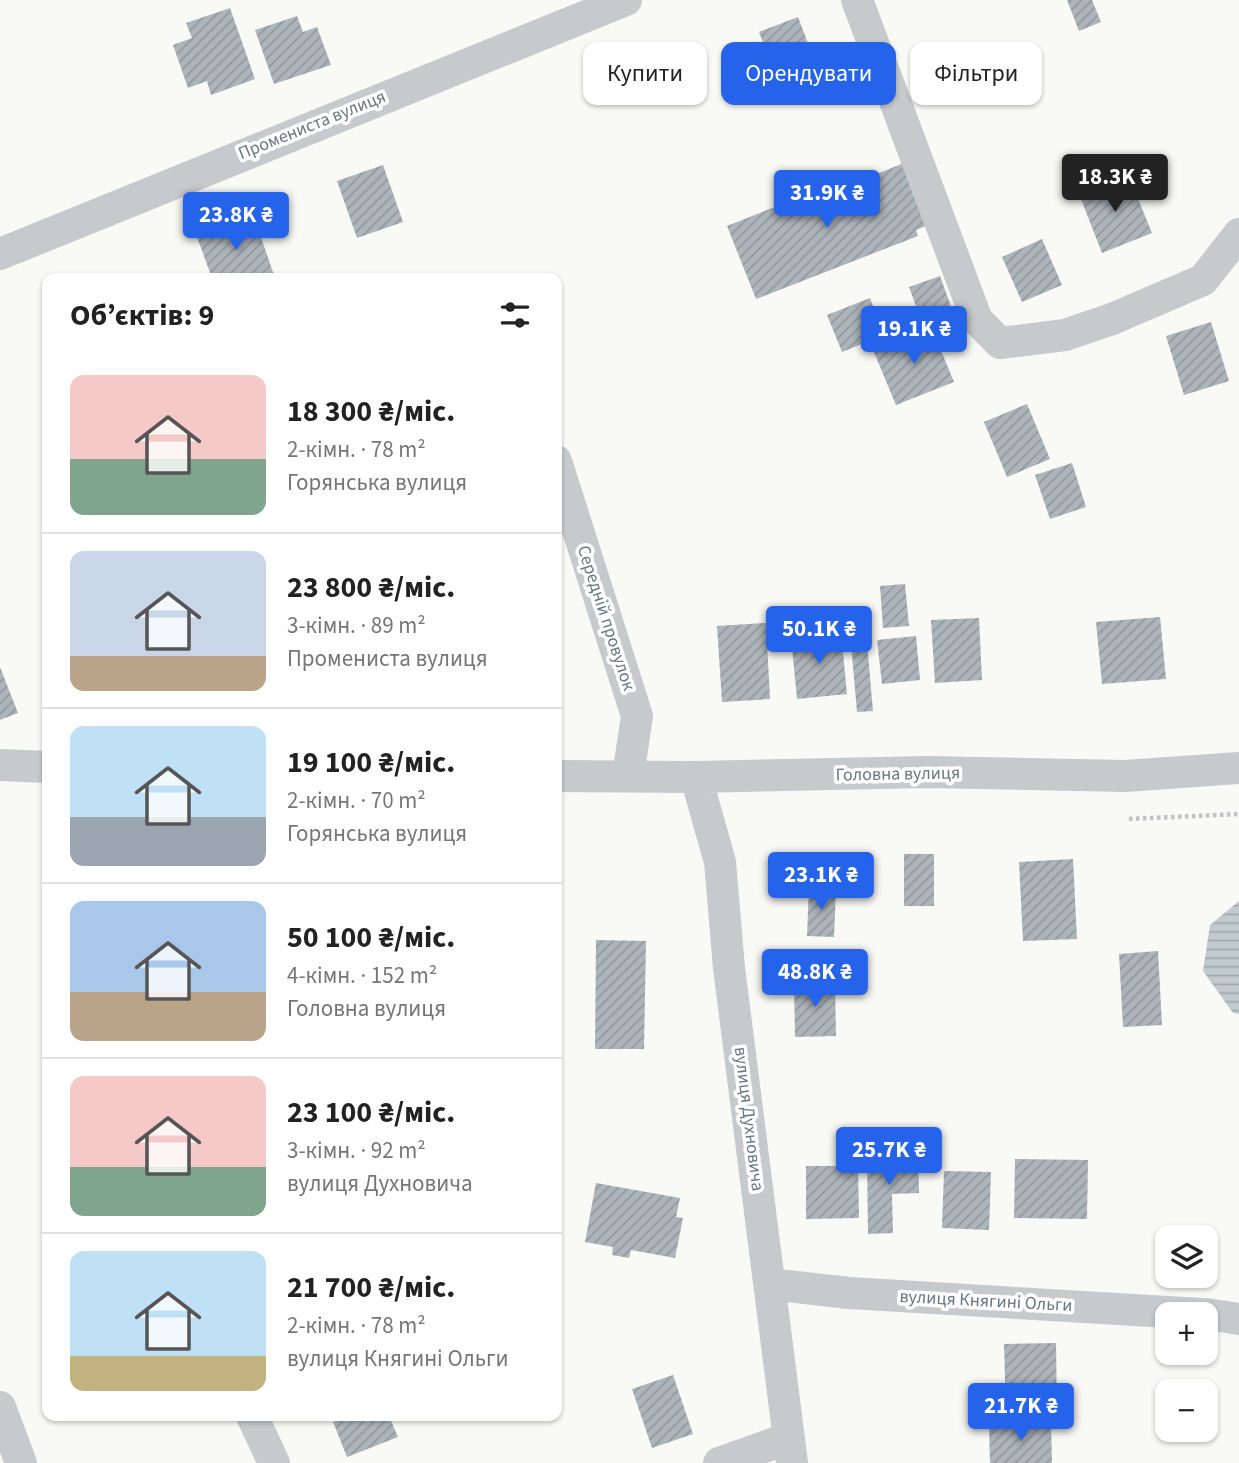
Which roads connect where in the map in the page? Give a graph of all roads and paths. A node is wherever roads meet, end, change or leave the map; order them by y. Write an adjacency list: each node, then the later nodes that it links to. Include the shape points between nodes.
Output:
1 (626, 0): 4 (street, Промениста вулиця)
2 (857, 0): 3 (street, via 977,320 1000,343 1065,335 1203,280)
3 (1239, 233)
4 (0, 254)
5 (562, 480): 10 (street, Середній провулок, via 637,716)
6 (0, 765): 7 (street)
7 (42, 767)
8 (1239, 768): 11 (street, Головна вулиця, via 1125,776 926,772)
9 (562, 776): 10 (street, Головна вулиця)
10 (628, 776): 11 (street, Головна вулиця)
11 (695, 777): 14 (street, вулиця Духновича, via 720,862 729,968)
12 (1239, 814): 13 (path)
13 (1129, 819)
14 (770, 1284): 15 (street, вулиця Княгині Ольги); 20 (street, вулиця Духновича)
15 (1155, 1311)
16 (1218, 1316): 17 (street, вулиця Княгині Ольги)
17 (1239, 1319)
18 (0, 1407): 21 (street)
19 (254, 1421): 22 (street)
20 (791, 1450): 23 (street)
21 (21, 1463)
22 (274, 1463)
23 (719, 1463)

